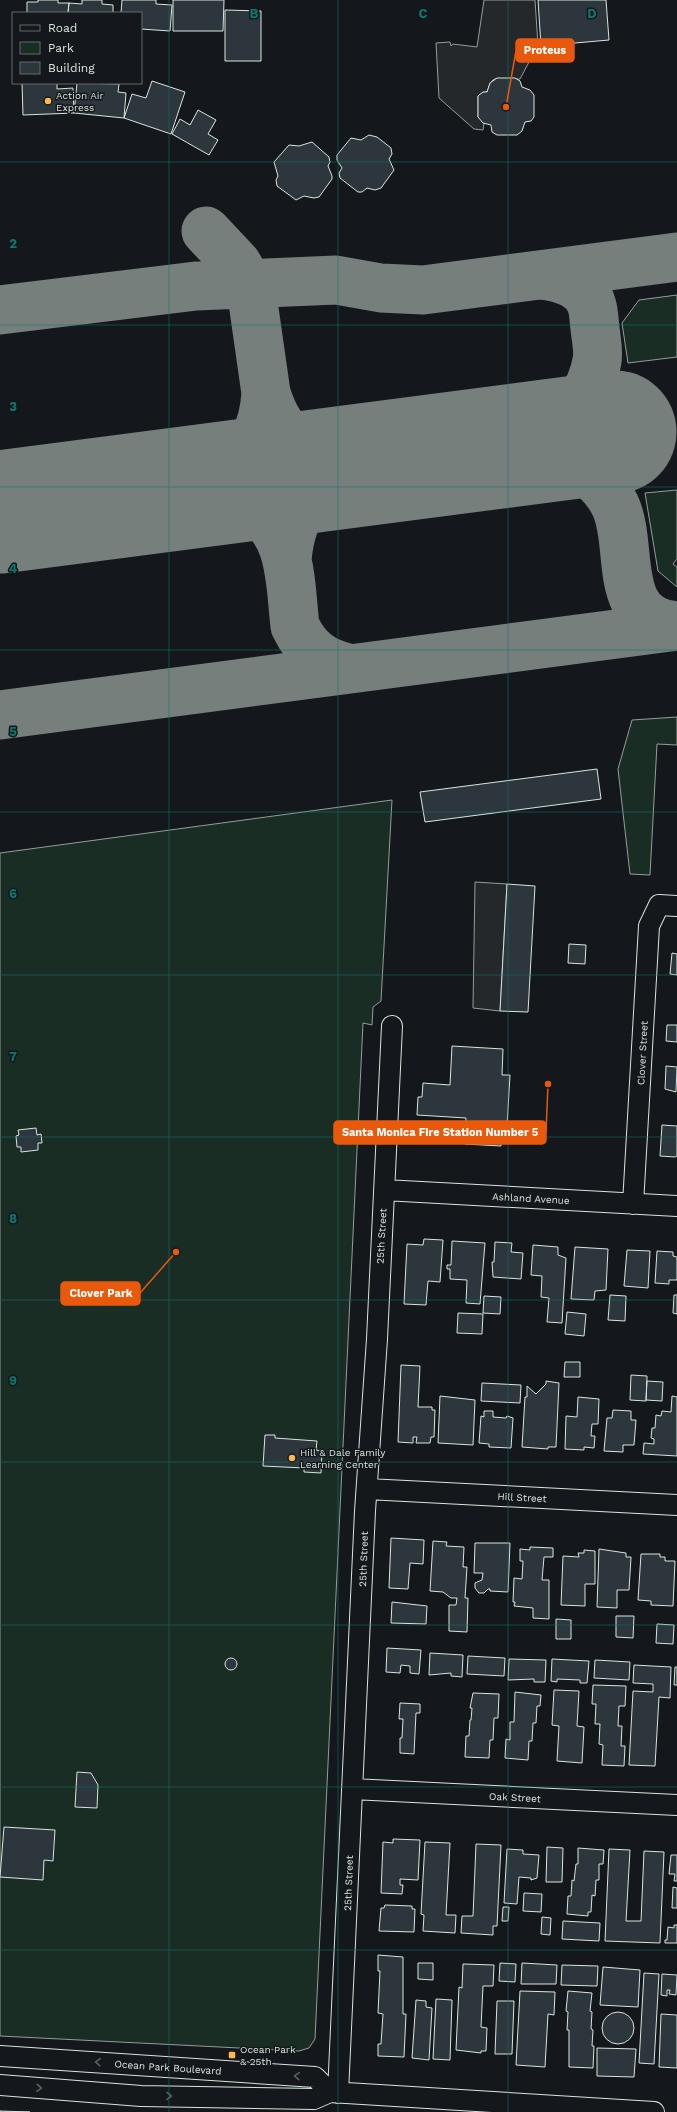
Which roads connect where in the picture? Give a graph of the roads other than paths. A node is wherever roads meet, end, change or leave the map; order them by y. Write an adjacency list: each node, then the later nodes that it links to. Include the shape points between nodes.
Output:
1 (668, 906): 4 (street, Clover Street, via 649,926)
2 (392, 1026): 3 (street, 25th Street)
3 (384, 1190): 4 (street, Ashland Avenue); 6 (street, 25th Street)
4 (633, 1204): 5 (street, Ashland Avenue)
5 (677, 1206)
6 (367, 1489): 7 (street, Hill Street); 8 (street, 25th Street)
7 (677, 1505)
8 (352, 1789): 9 (street, Oak Street); 12 (street, 25th Street)
9 (677, 1805)
10 (0, 2056): 12 (street, Ocean Park Boulevard, one-way to 10, via 315,2077)
11 (0, 2085): 12 (street, one-way to 12, via 141,2096 314,2099)
12 (334, 2093): 13 (street)
13 (452, 2106): 14 (street)
14 (654, 2112)

